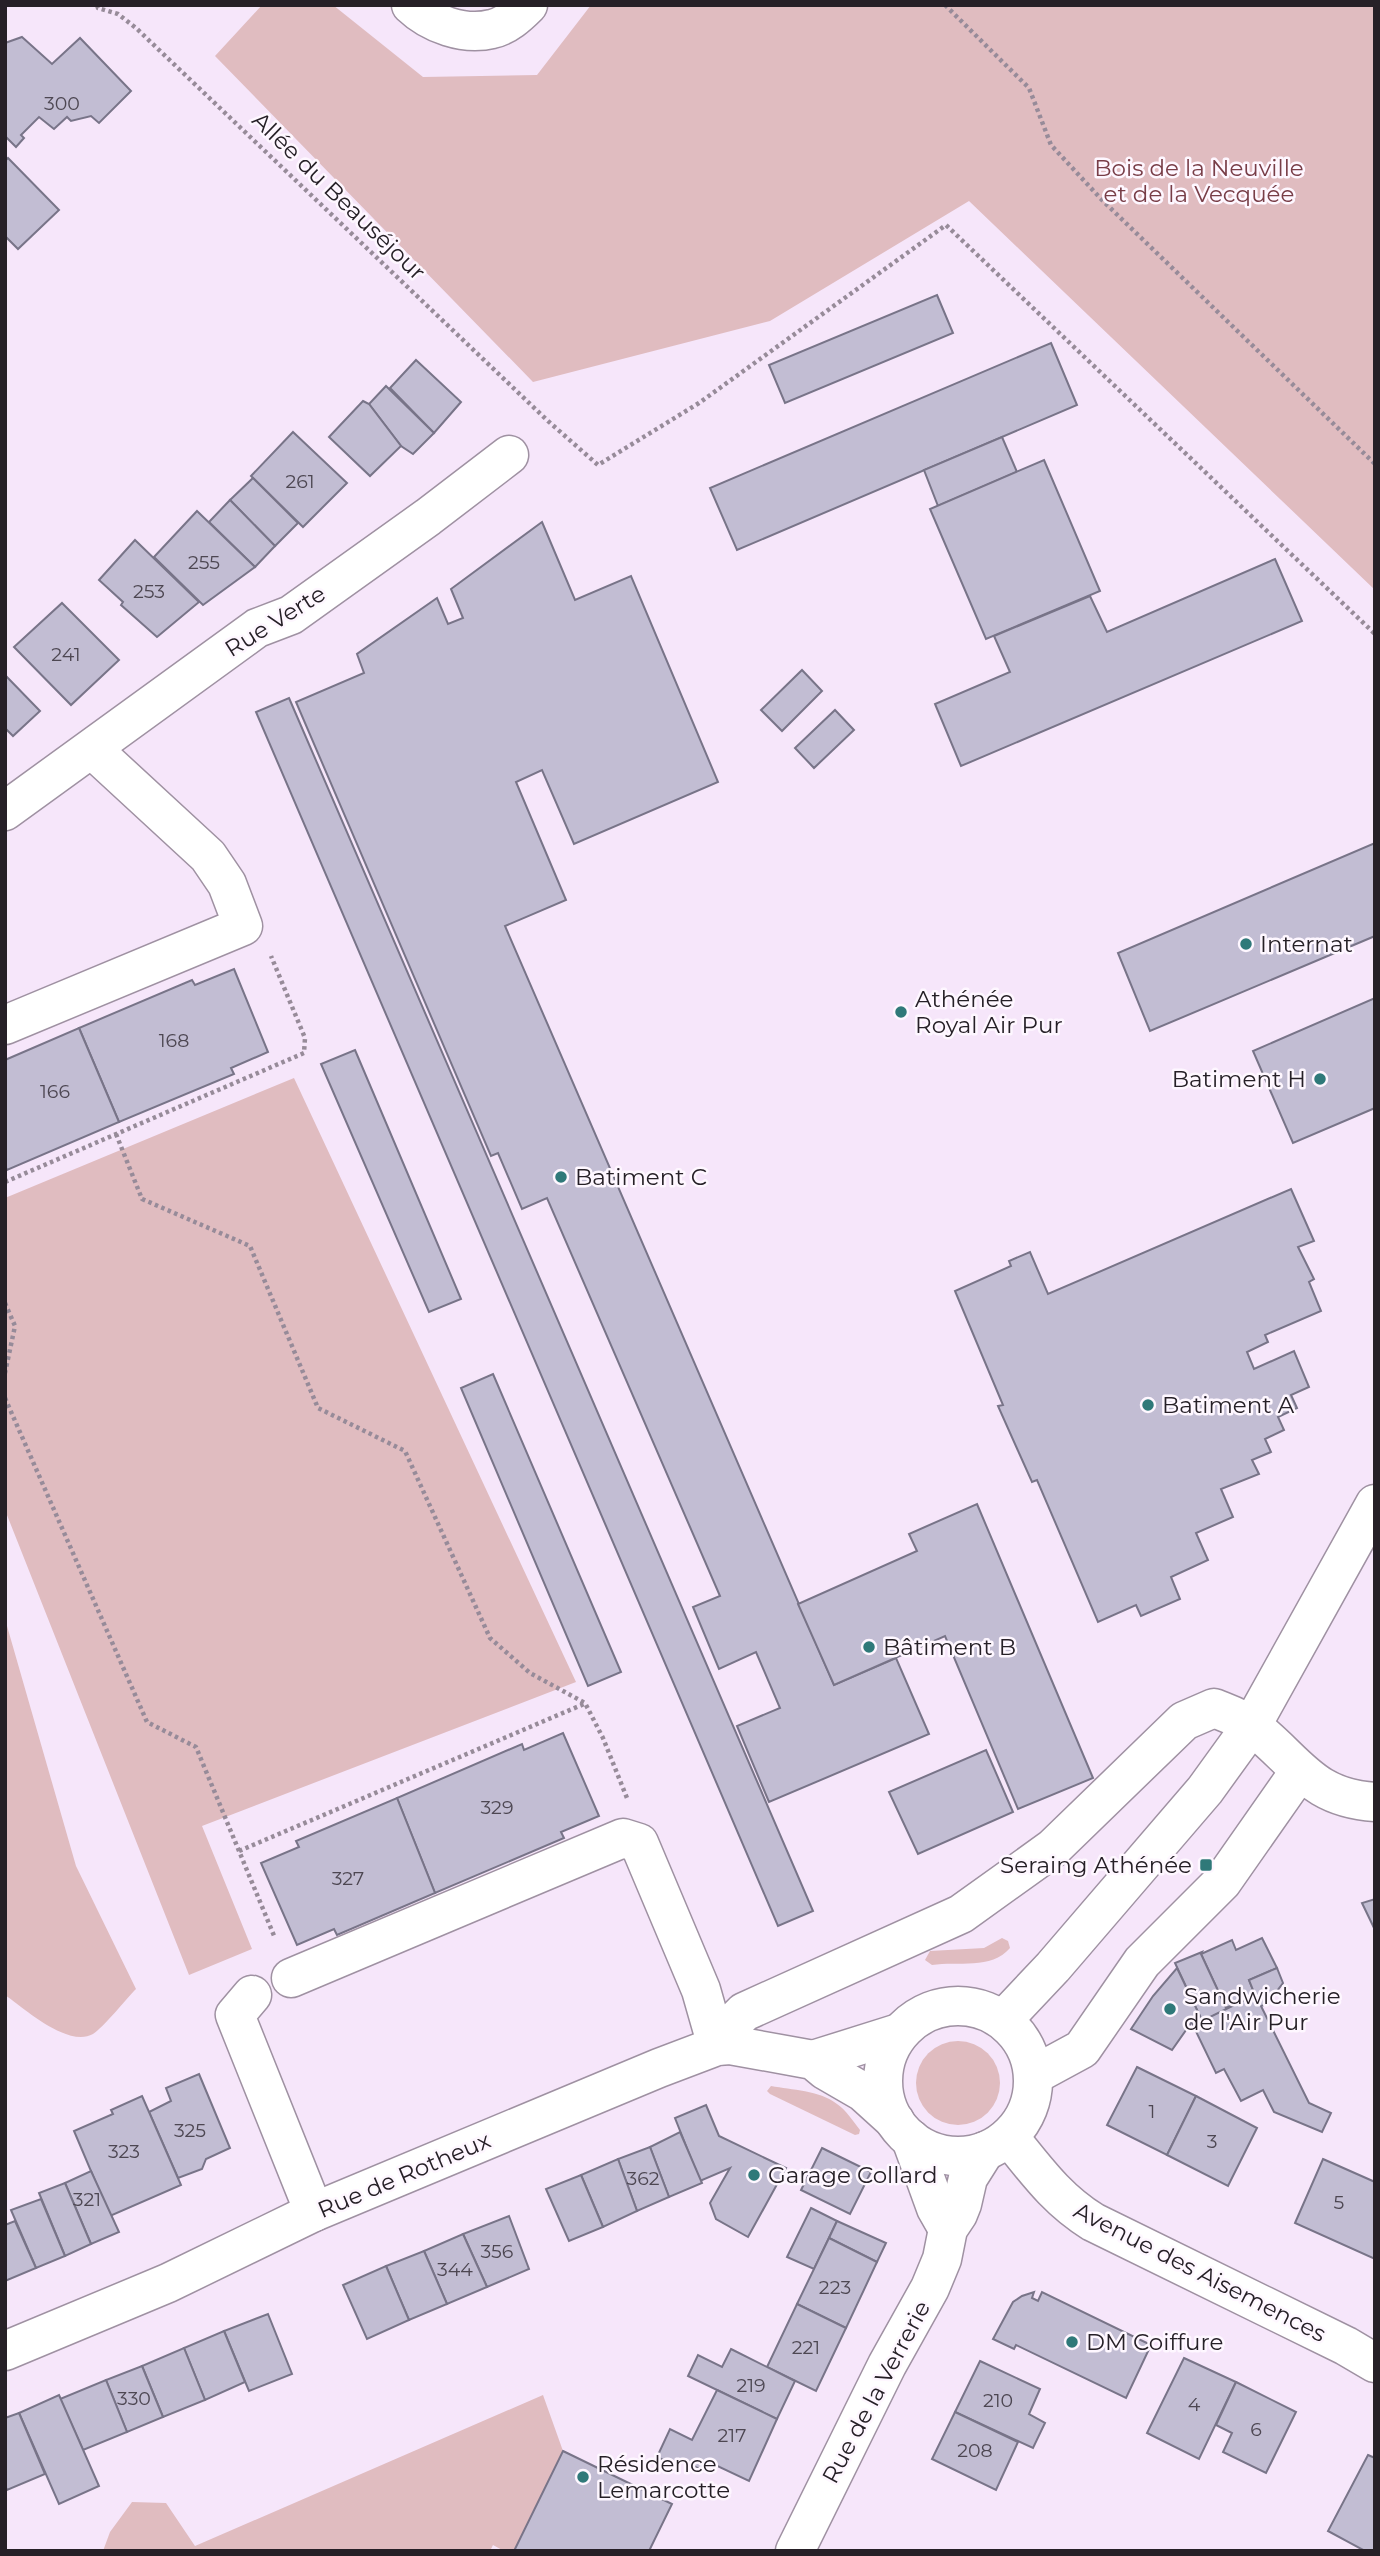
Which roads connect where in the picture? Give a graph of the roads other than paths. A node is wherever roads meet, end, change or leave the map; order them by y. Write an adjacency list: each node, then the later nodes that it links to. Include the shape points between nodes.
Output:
1 (411, 5): 2 (street, via 440,24 464,31 492,29 514,19)
2 (528, 5)
3 (509, 455): 4 (street, Rue Verte, via 290,615 257,628)
4 (92, 749): 5 (street, Rue Verte); 6 (street, via 208,856 226,884 243,926)
5 (5, 811)
6 (5, 1025)
7 (1375, 1504): 8 (street)
8 (1252, 1725): 9 (street); 13 (street, via 1205,1790); 15 (street, via 1214,1708 1184,1721 1053,1849 961,1914 744,2012 733,2023)
9 (1299, 1772): 10 (street, via 1332,1793 1353,1801); 17 (street, via 1222,1882 1142,1962 1082,2049)
10 (1375, 1802)
11 (291, 1978): 15 (street, via 623,1838 639,1843)
12 (252, 1995): 20 (street, via 235,2015)
13 (1003, 2020): 14 (street, via 972,2006 943,2006 915,2019); 17 (street, via 1024,2042)
14 (899, 2034): 16 (street); 18 (street, via 888,2052 883,2074 886,2098)
15 (724, 2046): 16 (street); 20 (street, Rue de Rotheux, via 646,2073)
16 (813, 2060): 18 (street, via 863,2092)
17 (1034, 2075): 19 (street, via 1022,2121)
18 (903, 2130): 19 (street, via 933,2152 951,2156 971,2155); 21 (street)
19 (997, 2144): 21 (street, Rue de la Verrerie, via 968,2178 958,2214); 23 (street, Avenue des Aisemences, via 1093,2222)
20 (314, 2213): 22 (street, Rue de Rotheux, via 168,2283)
21 (947, 2229): 24 (street, Rue de la Verrerie, via 942,2259 930,2288)
22 (5, 2351)
23 (1375, 2363)
24 (795, 2551)

